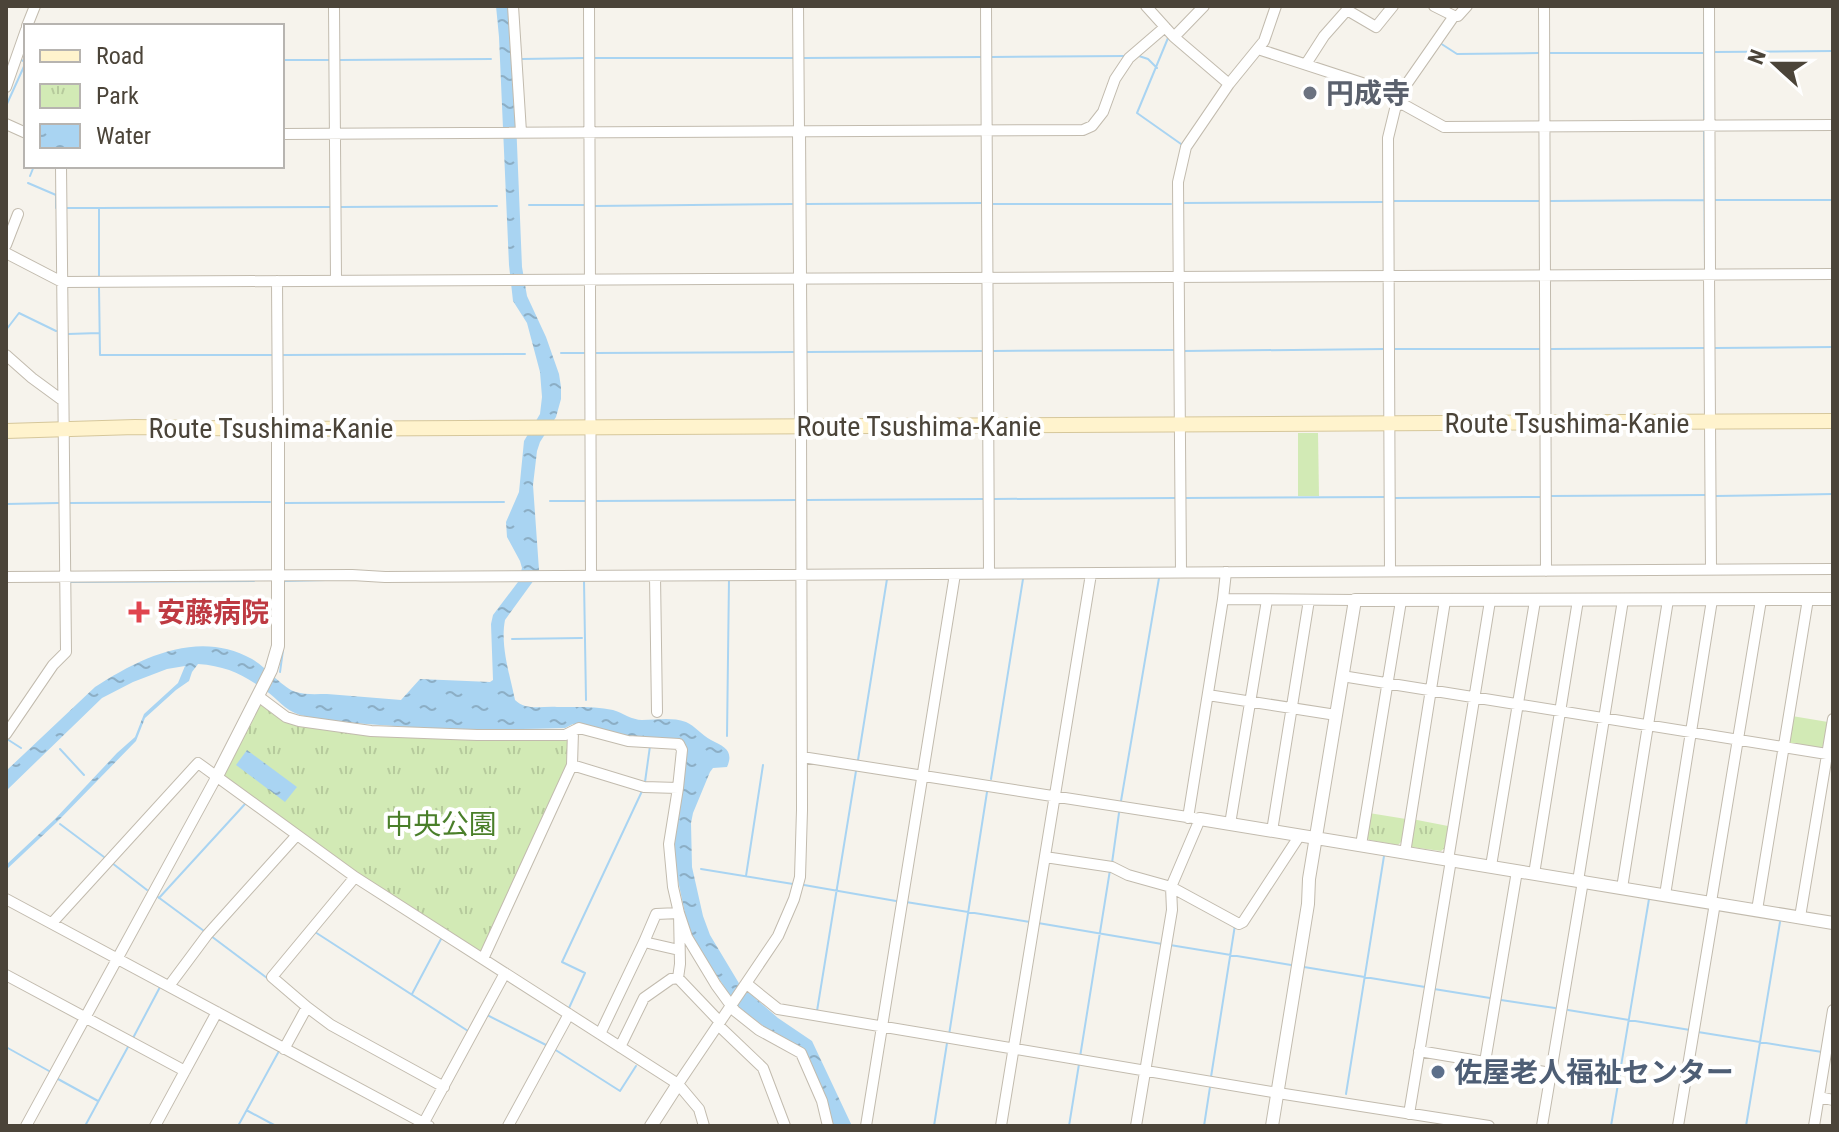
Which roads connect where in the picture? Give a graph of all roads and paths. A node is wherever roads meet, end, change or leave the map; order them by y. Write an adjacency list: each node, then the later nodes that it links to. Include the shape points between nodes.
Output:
1 (334, 6): 31 (street)
2 (513, 6): 29 (street)
3 (589, 6): 30 (street)
4 (798, 6): 27 (street)
5 (986, 6): 28 (street)
6 (1146, 6): 15 (street)
7 (1204, 6): 17 (street)
8 (1393, 6): 20 (street, via 1376,27 1347,10)
9 (1434, 6): 14 (street)
10 (1467, 6): 14 (street)
11 (1544, 6): 25 (street)
12 (1709, 6): 26 (street)
13 (1271, 8): 18 (street)
14 (1454, 16): 23 (street)
15 (1165, 27): 17 (street); 28 (street, via 1129,58 1092,126)
16 (24, 32): 19 (street)
17 (1174, 37): 21 (street)
18 (1258, 49): 20 (street); 21 (street)
19 (11, 51): 22 (street)
20 (1306, 64): 23 (street)
21 (1229, 84): 41 (street, via 1186,147 1179,170)
22 (6, 87)
23 (1398, 98): 25 (street, via 1444,127); 39 (street, via 1388,138)
24 (1833, 125): 26 (street)
25 (1544, 127): 26 (street); 40 (street)
26 (1706, 127): 37 (street)
27 (799, 131): 28 (street); 30 (street); 44 (street)
28 (986, 131): 42 (street)
29 (520, 132): 30 (street); 31 (street)
30 (590, 132): 43 (street)
31 (334, 133): 32 (street); 45 (street)
32 (284, 134)
33 (61, 168): 47 (street)
34 (18, 214): 35 (street)
35 (6, 244)
36 (6, 253): 47 (street)
37 (1707, 274): 38 (street); 40 (street); 51 (street)
38 (1833, 274)
39 (1389, 275): 40 (street); 41 (street); 52 (street)
40 (1544, 275): 53 (street)
41 (1178, 277): 42 (street); 54 (street)
42 (987, 278): 44 (street); 56 (street)
43 (589, 279): 44 (street); 45 (street); 57 (street)
44 (800, 279): 55 (street)
45 (336, 280): 46 (street)
46 (277, 281): 47 (street); 58 (street)
47 (62, 282): 49 (street)
48 (6, 355): 49 (street)
49 (62, 400): 59 (street)
50 (1833, 421): 51 (main road, Route Tsushima-Kanie)
51 (1710, 423): 53 (main road, Route Tsushima-Kanie); 61 (street)
52 (1390, 424): 53 (main road, Route Tsushima-Kanie); 54 (main road, Route Tsushima-Kanie); 63 (street)
53 (1546, 424): 64 (street)
54 (1180, 425): 56 (main road, Route Tsushima-Kanie); 65 (street)
55 (801, 426): 56 (main road, Route Tsushima-Kanie); 57 (main road, Route Tsushima-Kanie); 67 (street)
56 (988, 426): 66 (street)
57 (591, 427): 58 (main road, Route Tsushima-Kanie); 69 (street)
58 (278, 429): 59 (main road, Route Tsushima-Kanie); 75 (street)
59 (63, 430): 60 (main road, Route Tsushima-Kanie); 72 (street)
60 (6, 431)
61 (1711, 569): 62 (street); 64 (street)
62 (1833, 569)
63 (1390, 571): 64 (street); 68 (street)
64 (1546, 571)
65 (1181, 572): 68 (street); 74 (street)
66 (989, 573): 73 (street); 74 (street)
67 (801, 575): 70 (street); 73 (street); 112 (street)
68 (1226, 575): 76 (street)
69 (591, 576): 70 (street); 75 (street)
70 (655, 576): 101 (street)
71 (6, 577): 72 (street)
72 (64, 577): 75 (street); 108 (street, via 66,652)
73 (954, 577): 114 (street)
74 (1090, 577): 117 (street)
75 (278, 579): 94 (street, via 278,646)
76 (1223, 599): 79 (street); 95 (street)
77 (1808, 599): 78 (street); 86 (street); 110 (street)
78 (1833, 599)
79 (1267, 600): 80 (street); 97 (street)
80 (1309, 600): 81 (street); 99 (street)
81 (1355, 600): 87 (street); 91 (street)
82 (1578, 600): 83 (street); 90 (street); 100 (street)
83 (1623, 600): 84 (street); 103 (street)
84 (1668, 600): 85 (street); 105 (street)
85 (1712, 600): 86 (street); 107 (street)
86 (1761, 600): 109 (street)
87 (1401, 601): 88 (street); 92 (street)
88 (1445, 601): 89 (street); 93 (street)
89 (1490, 601): 90 (street); 96 (street)
90 (1535, 601): 98 (street)
91 (1342, 676): 92 (street); 102 (street)
92 (1387, 683): 93 (street); 124 (street)
93 (1429, 690): 96 (street); 125 (street)
94 (260, 693): 106 (street, via 286,717 371,731); 115 (street)
95 (1208, 695): 97 (street); 118 (street)
96 (1474, 697): 98 (street); 127 (street)
97 (1250, 702): 99 (street); 119 (street)
98 (1517, 704): 100 (street); 128 (street)
99 (1292, 708): 102 (street); 120 (street)
100 (1560, 711): 103 (street); 130 (street)
101 (657, 712)
102 (1336, 715): 123 (street)
103 (1604, 718): 105 (street); 132 (street)
104 (1833, 719): 111 (street)
105 (1648, 725): 107 (street); 134 (street)
106 (573, 731): 113 (street); 116 (street, via 679,744)
107 (1690, 732): 109 (street); 135 (street)
108 (6, 734)
109 (1737, 739): 110 (street); 137 (street)
110 (1783, 747): 111 (street); 138 (street)
111 (1830, 754): 140 (street)
112 (802, 757): 114 (street); 150 (street, via 800,877 778,936)
113 (572, 765): 116 (street, via 644,787); 146 (street)
114 (923, 775): 117 (street); 159 (street)
115 (217, 776): 121 (street); 141 (street, via 198,763); 145 (street)
116 (678, 788): 139 (street, via 669,844)
117 (1054, 796): 118 (street); 126 (street)
118 (1194, 818): 119 (street); 133 (street)
119 (1230, 824): 120 (street)
120 (1272, 831): 122 (street)
121 (297, 835): 131 (street); 151 (street)
122 (1300, 835): 123 (street); 133 (street, via 1239,924)
123 (1316, 838): 124 (street); 171 (street)
124 (1361, 845): 125 (street)
125 (1405, 853): 127 (street)
126 (1045, 857): 133 (street, via 1112,867); 163 (street)
127 (1449, 860): 128 (street); 164 (street)
128 (1491, 866): 129 (street)
129 (1517, 871): 130 (street); 165 (street)
130 (1534, 874): 132 (street)
131 (355, 877): 146 (street); 153 (street, via 272,977)
132 (1580, 881): 134 (street); 168 (street)
133 (1171, 887): 166 (street, via 1172,910)
134 (1622, 888): 135 (street)
135 (1665, 895): 137 (street)
136 (6, 899): 141 (street)
137 (1713, 902): 138 (street); 189 (street)
138 (1757, 910): 140 (street)
139 (679, 913): 143 (street, via 656,914); 144 (street); 152 (street, via 687,937)
140 (1800, 917): 142 (street)
141 (52, 923): 145 (street)
142 (1833, 923)
143 (644, 942): 144 (street); 160 (street)
144 (679, 950): 149 (street)
145 (117, 959): 151 (street); 157 (street)
146 (483, 959): 147 (street)
147 (505, 973): 156 (street); 170 (street)
148 (6, 975): 157 (street)
149 (678, 978): 158 (street); 161 (street, via 644,998)
150 (746, 985): 152 (street); 159 (street, via 778,1009)
151 (169, 986): 155 (street)
152 (732, 1005): 158 (street); 182 (street, via 759,1030 801,1053)
153 (307, 1007): 162 (street); 170 (street)
154 (1833, 1010): 172 (street)
155 (217, 1012): 162 (street); 167 (street)
156 (569, 1014): 160 (street); 178 (street)
157 (85, 1017): 167 (street); 176 (street)
158 (719, 1024): 169 (street); 181 (street, via 763,1068)
159 (882, 1027): 163 (street); 183 (street)
160 (600, 1034): 161 (street)
161 (620, 1047): 169 (street)
162 (284, 1049): 175 (street)
163 (1014, 1049): 166 (street); 184 (street)
164 (1419, 1051): 165 (street); 174 (street)
165 (1485, 1062): 168 (street)
166 (1145, 1070): 171 (street); 185 (street)
167 (185, 1071): 177 (street)
168 (1551, 1073): 188 (street)
169 (678, 1084): 179 (street); 180 (street, via 699,1109)
170 (444, 1087): 175 (street)
171 (1278, 1093): 174 (street); 186 (street)
172 (1819, 1097): 173 (street); 190 (street)
173 (1833, 1100)
174 (1409, 1114): 187 (street)
175 (425, 1125)
176 (26, 1126)
177 (155, 1126)
178 (508, 1126)
179 (651, 1126)
180 (704, 1126)
181 (785, 1126)
182 (828, 1126)
183 (866, 1126)
184 (1001, 1126)
185 (1136, 1126)
186 (1272, 1126)
187 (1489, 1126)
188 (1542, 1126)
189 (1678, 1126)
190 (1814, 1126)

